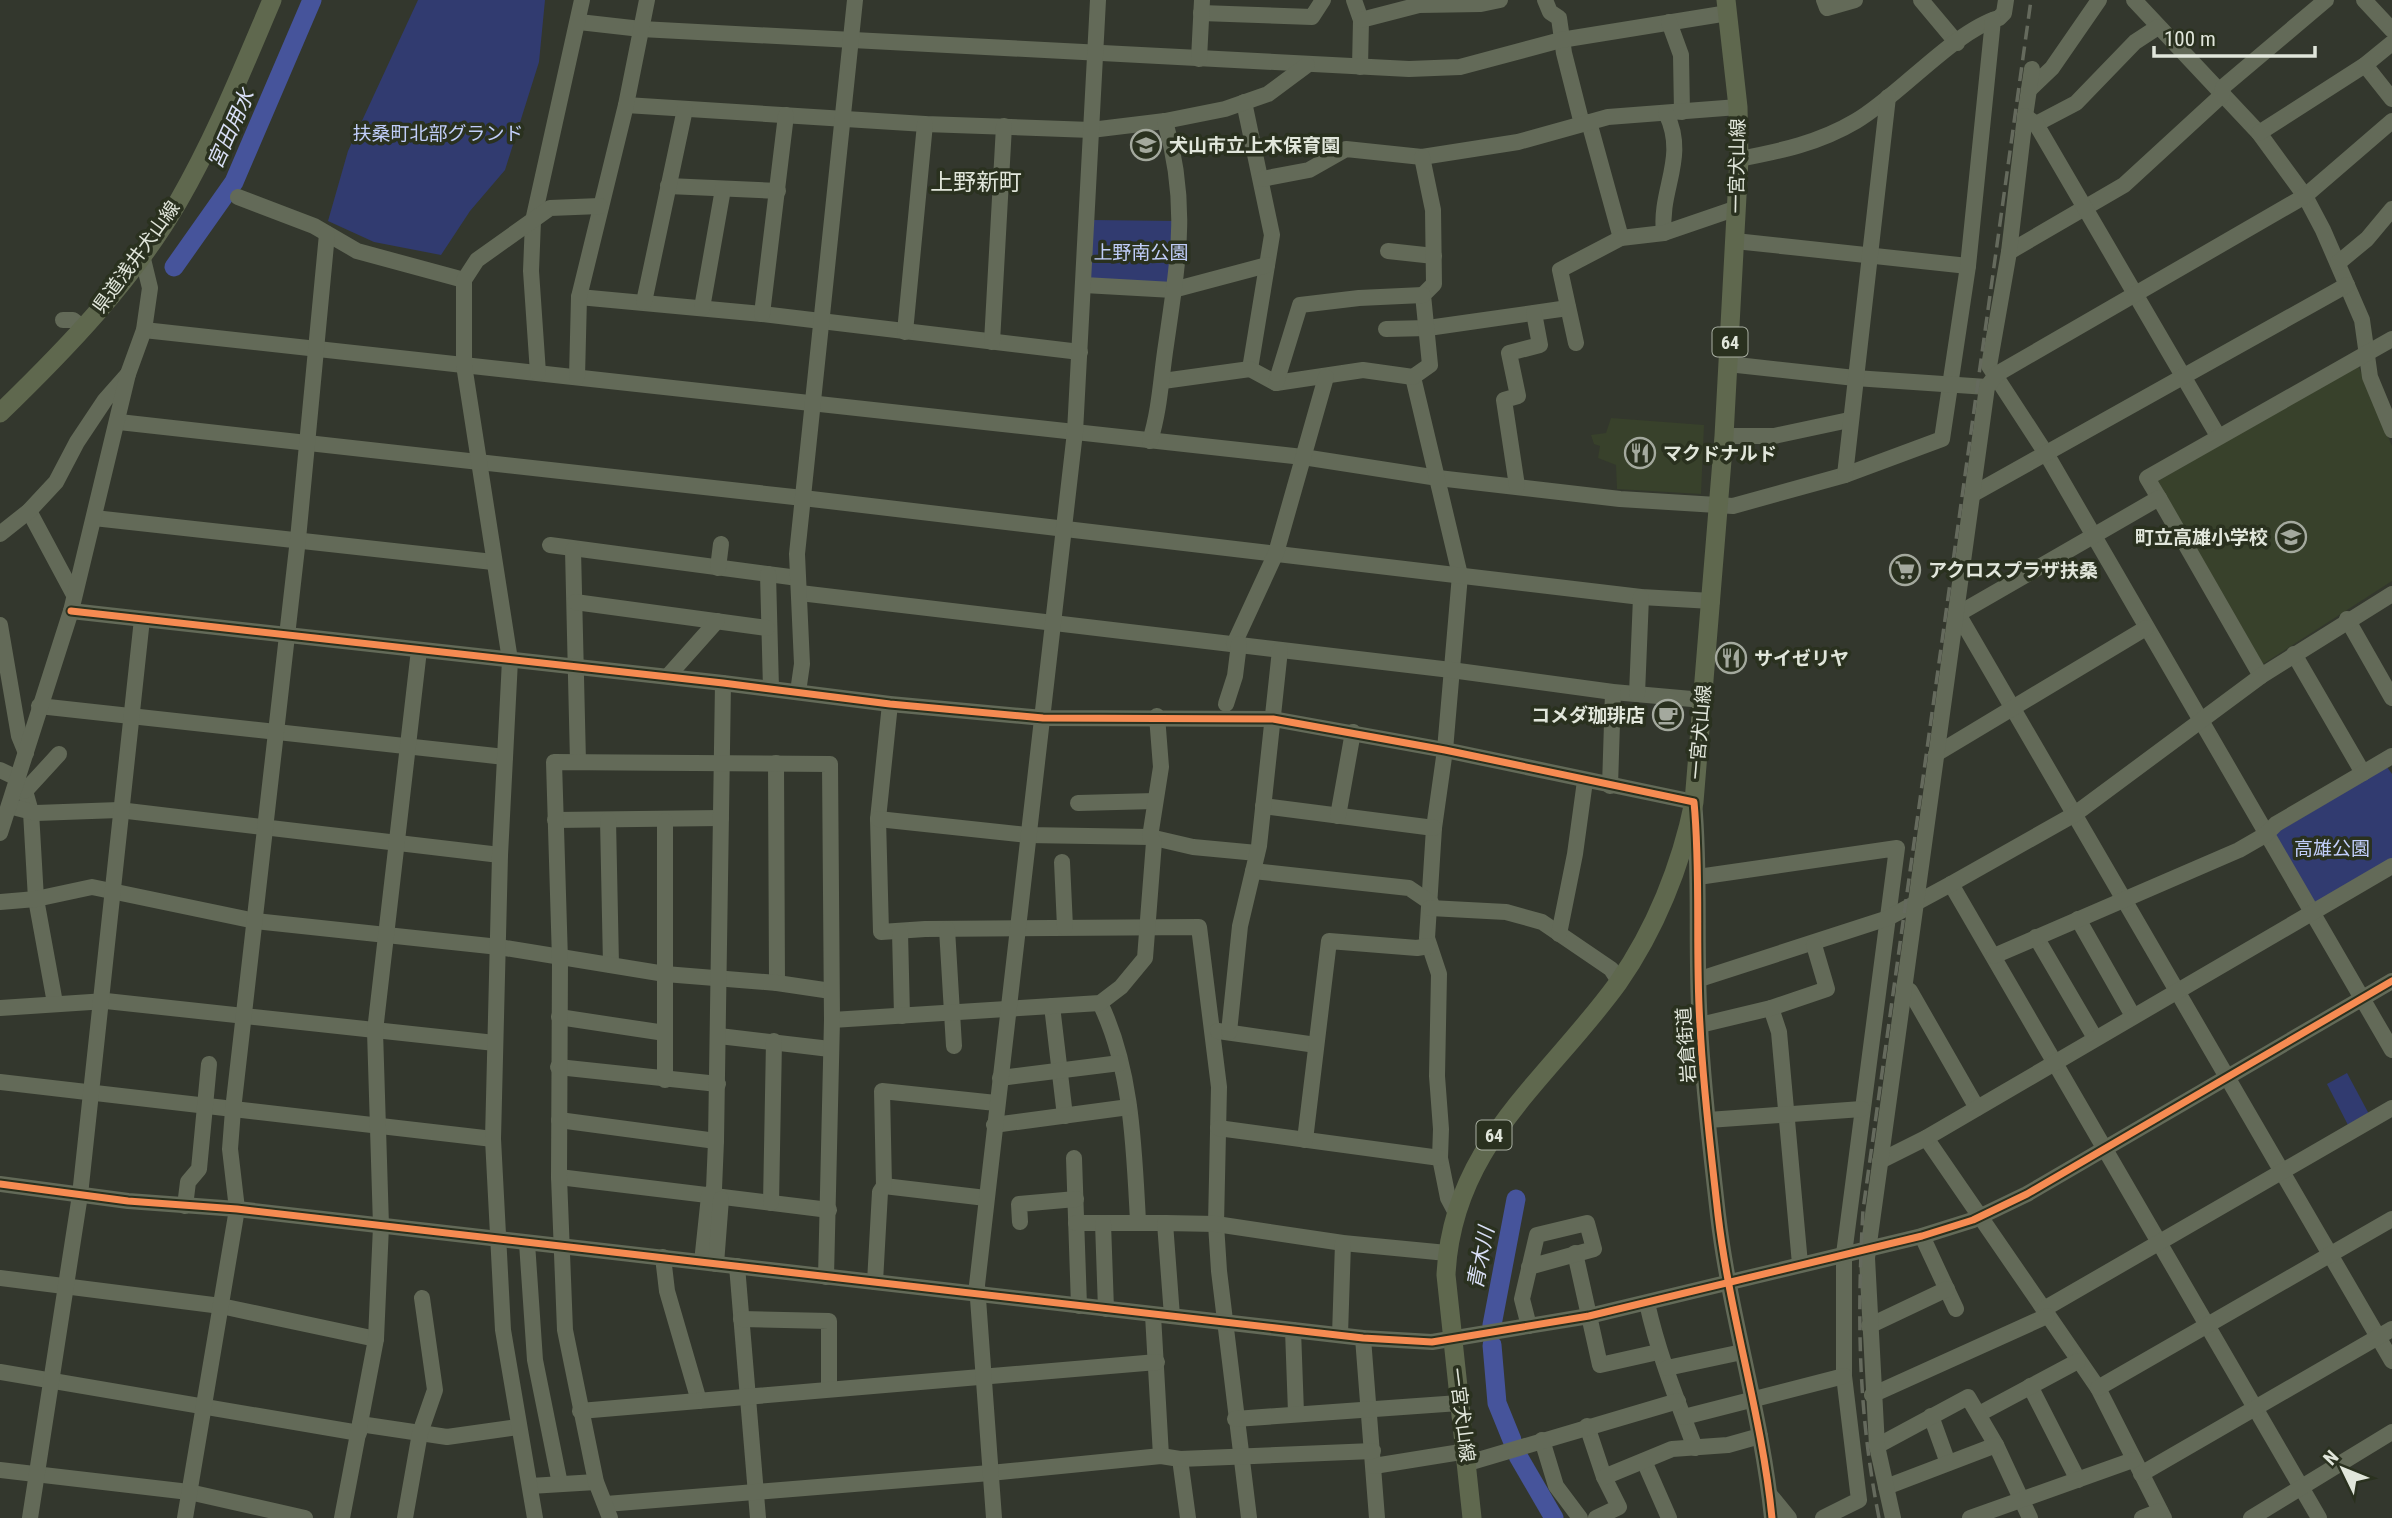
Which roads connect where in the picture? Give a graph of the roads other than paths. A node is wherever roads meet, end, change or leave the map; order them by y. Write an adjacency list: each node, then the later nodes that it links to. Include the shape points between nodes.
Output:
1 (272, 0): 76 (main road, 県道浅井犬山線, via 212,139)
2 (582, 0): 23 (street)
3 (646, 0): 26 (street)
4 (855, 0): 28 (street)
5 (1098, 0): 32 (street)
6 (1323, 0): 19 (street, via 1312,17)
7 (1354, 0): 21 (street)
8 (1500, 0): 18 (street)
9 (1545, 0): 29 (street, via 1559,18)
10 (1824, 0): 11 (street, via 1826,8)
11 (1854, 0)
12 (1921, 0): 30 (street)
13 (2006, 0): 22 (street, via 2004,13)
14 (2099, 0): 38 (street, via 2052,68)
15 (2134, 0): 25 (street)
16 (2326, 0): 39 (street, via 2223,87)
17 (2364, 0): 27 (street)
18 (1434, 2): 21 (street)
19 (1202, 6): 33 (street)
20 (1727, 6): 24 (street); 44 (main road, 一宮犬山線 / 64)
21 (1361, 20): 36 (street)
22 (1993, 20): 30 (street); 81 (street)
23 (579, 22): 26 (street); 69 (street)
24 (1669, 22): 29 (street); 46 (street, via 1681,55)
25 (2158, 27): 39 (street); 49 (street, via 2135,42 2076,103)
26 (641, 29): 28 (street); 43 (street)
27 (2392, 30)
28 (850, 38): 32 (street); 48 (street)
29 (1561, 40): 36 (street, via 1460,67); 52 (street)
30 (1957, 43): 40 (street)
31 (2392, 43): 35 (street)
32 (1095, 52): 33 (street); 55 (street)
33 (1199, 59): 34 (street)
34 (1307, 65): 36 (street); 42 (street, via 1268,94)
35 (2365, 65): 41 (street); 56 (street)
36 (1360, 67)
37 (2032, 69): 38 (street)
38 (2029, 90): 49 (street)
39 (2222, 95): 56 (street); 67 (street, via 2124,185)
40 (1888, 97): 58 (street, via 1857,121 1809,144); 78 (street)
41 (2392, 99)
42 (1244, 102): 50 (street); 59 (street)
43 (626, 105): 45 (street); 65 (street)
44 (1738, 107): 46 (street); 58 (main road, 一宮犬山線 / 64)
45 (685, 108): 47 (street); 60 (street)
46 (1674, 113): 52 (street); 70 (street, via 1673,180 1662,212)
47 (786, 115): 48 (street); 62 (street)
48 (844, 119): 53 (street); 95 (street)
49 (2031, 120): 67 (street); 75 (street)
50 (1165, 121): 55 (street); 85 (street, via 1182,214)
51 (2392, 121): 63 (street)
52 (1586, 123): 57 (street, via 1518,142); 72 (street)
53 (925, 124): 54 (street); 100 (street)
54 (1004, 126): 55 (street); 102 (street)
55 (1091, 130): 83 (street)
56 (2259, 133): 63 (street)
57 (1422, 157): 59 (street, via 1346,149 1309,170); 77 (street, via 1433,210)
58 (1740, 159): 66 (main road, 一宮犬山線 / 64)
59 (1262, 180): 80 (street, via 1272,235)
60 (668, 186): 61 (street); 89 (street)
61 (723, 189): 62 (street); 91 (street)
62 (778, 191): 93 (street)
63 (2305, 196): 79 (street); 86 (street)
64 (238, 197): 71 (street)
65 (600, 206): 69 (street, via 550,208); 88 (street)
66 (1737, 208): 70 (street); 73 (main road, 一宮犬山線 / 64)
67 (2084, 209): 75 (street); 86 (street)
68 (2392, 209): 79 (street)
69 (533, 218): 82 (street, via 477,260); 110 (street, via 531,271)
70 (1664, 233): 72 (street)
71 (327, 234): 82 (street, via 357,251); 104 (street)
72 (1621, 238): 90 (street, via 1560,270)
73 (1735, 240): 78 (street); 107 (main road, 一宮犬山線 / 64)
74 (1388, 251): 77 (street)
75 (2009, 252): 118 (street, via 1989,366)
76 (142, 256): 96 (main road, 県道浅井犬山線); 99 (street, via 150,288)
77 (1434, 256): 87 (street, via 1434,284)
78 (1868, 257): 81 (street); 116 (street)
79 (2339, 263): 84 (street)
80 (1267, 265): 85 (street); 109 (street)
81 (1968, 266): 120 (street)
82 (464, 280): 108 (street)
83 (1084, 285): 85 (street); 105 (street)
84 (2347, 285): 106 (street, via 2362,320); 112 (street)
85 (1174, 290): 117 (street)
86 (2134, 294): 112 (street); 118 (street)
87 (1423, 295): 97 (street); 119 (street, via 1300,305)
88 (579, 297): 89 (street); 113 (street)
89 (644, 302): 91 (street)
90 (1568, 307): 92 (street); 103 (street)
91 (702, 308): 93 (street)
92 (1534, 313): 97 (street); 136 (street, via 1540,345 1509,353 1518,396 1504,400)
93 (762, 314): 95 (street)
94 (63, 320): 96 (street, via 73,320)
95 (821, 321): 100 (street); 121 (street)
96 (83, 328): 122 (main road, 県道浅井犬山線)
97 (1428, 328): 98 (street); 115 (street, via 1430,365)
98 (1387, 329)
99 (144, 330): 104 (street); 111 (street)
100 (905, 332): 102 (street)
101 (2392, 339): 106 (street)
102 (992, 342): 105 (street)
103 (1576, 343)
104 (317, 349): 108 (street); 130 (street)
105 (1080, 352): 126 (street)
106 (2365, 353): 125 (street); 128 (street)
107 (1728, 364): 116 (street); 127 (main road, 一宮犬山線 / 64)
108 (464, 365): 110 (street); 133 (street)
109 (1250, 369): 117 (street); 119 (street)
110 (538, 373): 113 (street)
111 (128, 374): 124 (street); 141 (street, via 77,442 56,482)
112 (2180, 375): 128 (street); 131 (street)
113 (577, 377): 121 (street)
114 (1326, 377): 115 (street, via 1363,370); 119 (street); 132 (street)
115 (1413, 377): 135 (street)
116 (1855, 378): 120 (street); 123 (street)
117 (1163, 380): 129 (street)
118 (1992, 380): 120 (street); 131 (street); 137 (street)
119 (1276, 383)
120 (1950, 383): 134 (street, via 1942,439)
121 (814, 404): 126 (street); 138 (street)
122 (0, 413)
123 (1850, 421): 127 (street, via 1774,436); 134 (street)
124 (119, 422): 130 (street); 142 (street)
125 (2392, 430)
126 (1075, 432): 129 (street); 143 (street)
127 (1724, 436): 140 (main road, 一宮犬山線 / 64)
128 (2218, 436): 139 (street, via 2147,478)
129 (1150, 440): 132 (street)
130 (307, 444): 133 (street); 146 (street)
131 (2047, 455): 137 (street); 145 (street)
132 (1303, 457): 135 (street); 150 (street)
133 (479, 463): 138 (street); 151 (street)
134 (1844, 475): 140 (street, via 1742,505)
135 (1438, 478): 136 (street); 154 (street)
136 (1517, 486): 140 (street)
137 (1975, 493): 161 (street)
138 (803, 498): 143 (street); 155 (street)
139 (2159, 498): 145 (street); 178 (street)
140 (1718, 506): 158 (main road, 一宮犬山線 / 64)
141 (29, 511): 144 (street); 160 (street)
142 (94, 518): 146 (street); 160 (street)
143 (1064, 529): 150 (street); 165 (street)
144 (0, 534)
145 (2094, 537): 161 (street); 168 (street)
146 (298, 539): 151 (street); 169 (street)
147 (722, 544): 152 (street)
148 (550, 545): 149 (street)
149 (573, 550): 152 (street); 159 (street)
150 (1276, 552): 154 (street); 170 (street)
151 (493, 562): 174 (street)
152 (718, 568): 153 (street)
153 (768, 574): 155 (street); 167 (street)
154 (1460, 575): 157 (street); 176 (street)
155 (799, 586): 165 (street); 181 (street, via 802,664)
156 (2392, 594): 163 (street)
157 (1641, 597): 158 (street); 183 (street)
158 (1712, 600): 185 (main road, 一宮犬山線 / 64)
159 (575, 602): 164 (street); 175 (street)
160 (72, 603): 162 (street); 188 (street)
161 (1958, 614): 189 (street); 201 (street)
162 (142, 619): 169 (street); 191 (street)
163 (2347, 619): 173 (street); 184 (street)
164 (718, 621): 167 (street); 177 (street)
165 (1054, 624): 170 (street); 192 (street)
166 (0, 625): 199 (street)
167 (767, 628): 180 (street)
168 (2146, 628): 189 (street); 194 (street)
169 (287, 635): 171 (street); 196 (street)
170 (1236, 644): 172 (street); 187 (street, via 1235,676)
171 (419, 650): 174 (street); 197 (street)
172 (1280, 650): 176 (street); 193 (street)
173 (2294, 654): 178 (street); 208 (street)
174 (510, 660): 175 (street); 203 (street)
175 (577, 666): 177 (street); 204 (street)
176 (1451, 670): 182 (street); 198 (street)
177 (668, 676): 179 (street)
178 (2262, 676): 194 (street)
179 (723, 682): 180 (street); 206 (street)
180 (771, 689): 181 (street)
181 (797, 692): 186 (street)
182 (1613, 692): 183 (street); 211 (street)
183 (1637, 694): 185 (street)
184 (2392, 698)
185 (1703, 700): 214 (main road, 一宮犬山線 / 64)
186 (890, 704): 192 (street); 224 (street)
187 (1226, 704)
188 (39, 706): 191 (street); 199 (street)
189 (2014, 707): 201 (street); 221 (street)
190 (1157, 716): 192 (street); 193 (street); 213 (street, via 1161,768)
191 (132, 717): 196 (street); 218 (street)
192 (1043, 718): 231 (street)
193 (1273, 719): 195 (street); 217 (street)
194 (2202, 721): 221 (street); 232 (street)
195 (1353, 732): 198 (street); 222 (street)
196 (276, 733): 197 (street); 228 (street)
197 (408, 746): 203 (street); 234 (street)
198 (1445, 750): 209 (street); 229 (street)
199 (26, 753): 210 (street)
200 (59, 754): 210 (street)
201 (1936, 754): 246 (street)
202 (2392, 756): 208 (street)
203 (505, 757): 236 (street)
204 (578, 762): 206 (street); 225 (street, via 554,762)
205 (776, 763): 206 (street); 271 (street); 273 (street, via 830,764)
206 (721, 765): 223 (street)
207 (0, 770): 210 (street)
208 (2362, 773): 232 (street)
209 (1586, 781): 211 (street); 257 (street)
210 (21, 784): 216 (street); 219 (street)
211 (1610, 786): 214 (street)
212 (71, 795): 220 (street)
213 (1156, 801): 215 (street); 233 (street)
214 (1694, 802): 240 (street, 岩倉街道); 269 (main road, 一宮犬山線 / 64, via 1686,843 1660,906)
215 (1078, 803)
216 (9, 806): 219 (street); 230 (street)
217 (1263, 807): 222 (street); 235 (street)
218 (119, 810): 220 (street); 228 (street); 242 (street)
219 (31, 812): 220 (street); 244 (street)
220 (76, 812)
221 (2075, 814): 241 (street); 243 (street)
222 (1338, 816): 229 (street)
223 (721, 818): 227 (street); 267 (street)
224 (878, 819): 231 (street); 256 (street, via 881,932)
225 (555, 820): 226 (street); 264 (street)
226 (608, 820): 227 (street); 265 (street)
227 (666, 821): 266 (street)
228 (264, 827): 234 (street); 251 (street)
229 (1434, 828): 247 (street)
230 (7, 830)
231 (1027, 835): 233 (street); 252 (street)
232 (2265, 835): 243 (street, via 2155,888); 248 (street)
233 (1150, 837): 235 (street, via 1193,847); 254 (street, via 1154,842)
234 (395, 841): 236 (street); 258 (street)
235 (1257, 853): 239 (street)
236 (500, 855): 262 (street)
237 (1062, 862): 253 (street)
238 (2392, 866): 248 (street)
239 (1253, 871): 247 (street, via 1409,888); 291 (street)
240 (1698, 877): 249 (street, via 1897,848); 268 (street, 岩倉街道)
241 (1951, 884): 246 (street); 263 (street)
242 (111, 892): 244 (street, via 92,887); 251 (street); 276 (street)
243 (2124, 898): 250 (street); 274 (street)
244 (36, 899): 245 (street); 277 (street)
245 (0, 902)
246 (1916, 903): 249 (street); 272 (street)
247 (1431, 905): 257 (street, via 1506,912 1542,922); 261 (street)
248 (2312, 913): 274 (street); 275 (street)
249 (1888, 918): 260 (street); 317 (street)
250 (2078, 919): 259 (street); 286 (street)
251 (255, 921): 258 (street); 284 (street)
252 (1017, 927): 253 (street); 255 (street); 282 (street)
253 (1065, 927): 254 (street)
254 (1146, 927): 278 (street, via 1145,958 1121,987); 291 (street, via 1199,926)
255 (947, 929): 256 (street); 283 (street)
256 (900, 932): 285 (street)
257 (1559, 934): 269 (street, via 1611,969)
258 (386, 935): 262 (street); 290 (street)
259 (2036, 937): 263 (street); 294 (street)
260 (1814, 944): 268 (street); 281 (street, via 1827,989)
261 (1429, 946): 297 (street, via 1329,941); 332 (street, via 1439,974)
262 (499, 947): 264 (street); 296 (street)
263 (1994, 956): 301 (street)
264 (560, 960): 265 (street); 287 (street)
265 (611, 965): 266 (street)
266 (665, 974): 267 (street); 292 (street)
267 (719, 979): 271 (street); 293 (street)
268 (1700, 979): 289 (street, 岩倉街道)
269 (1619, 981): 346 (main road, 一宮犬山線 / 64, via 1483,1150)
270 (2392, 981): 275 (street)
271 (777, 983): 273 (street)
272 (1905, 987): 315 (street); 333 (street)
273 (831, 991): 288 (street)
274 (2178, 991): 286 (street); 306 (street)
275 (2362, 999): 300 (street); 306 (street)
276 (99, 1000): 277 (street); 284 (street); 311 (street)
277 (55, 1003): 280 (street)
278 (1100, 1003): 279 (street); 302 (street, via 1115,1035)
279 (1052, 1006): 282 (street); 305 (street)
280 (0, 1008)
281 (1771, 1008): 289 (street); 319 (street, via 1779,1032)
282 (1008, 1009): 283 (street); 307 (street)
283 (950, 1012): 285 (street); 298 (street)
284 (244, 1016): 290 (street); 318 (street)
285 (902, 1016): 288 (street)
286 (2133, 1016): 294 (street)
287 (559, 1017): 292 (street); 304 (street)
288 (832, 1020): 299 (street)
289 (1700, 1025): 322 (street, 岩倉街道)
290 (375, 1031): 296 (street); 324 (street)
291 (1220, 1031): 297 (street); 325 (street)
292 (665, 1033): 308 (street)
293 (719, 1036): 295 (street); 310 (street)
294 (2095, 1038): 301 (street)
295 (774, 1041): 299 (street); 342 (street)
296 (495, 1043): 327 (street)
297 (1317, 1045): 328 (street)
298 (954, 1046)
299 (830, 1049): 345 (street)
300 (2392, 1050)
301 (2055, 1062): 315 (street); 330 (street)
302 (1120, 1063): 305 (street); 314 (street)
303 (209, 1064): 313 (street)
304 (558, 1066): 308 (street); 321 (street)
305 (1060, 1070): 307 (street); 320 (street)
306 (2228, 1076): 330 (street); 334 (street)
307 (1000, 1078): 312 (street)
308 (665, 1080): 310 (street)
309 (0, 1082): 311 (street)
310 (718, 1084): 329 (street)
311 (88, 1093): 313 (street); 338 (street)
312 (996, 1103): 323 (street); 337 (street, via 882,1091)
313 (205, 1107): 318 (street); 343 (street, via 200,1169 188,1182)
314 (1129, 1107): 320 (street); 349 (street)
315 (1977, 1108): 326 (street)
316 (2392, 1108): 334 (street)
317 (1862, 1109): 319 (street); 365 (street)
318 (233, 1110): 324 (street); 344 (street, via 230,1149)
319 (1785, 1115): 322 (street); 369 (street)
320 (1065, 1116): 323 (street)
321 (559, 1120): 329 (street); 335 (street)
322 (1708, 1121): 375 (street, 岩倉街道)
323 (994, 1125): 340 (street)
324 (379, 1127): 327 (street); 355 (street)
325 (1218, 1128): 328 (street); 354 (street)
326 (1926, 1138): 333 (street); 347 (street)
327 (493, 1139): 357 (street)
328 (1306, 1140): 332 (street)
329 (716, 1141): 339 (street)
330 (2104, 1149): 347 (street); 360 (street)
331 (1074, 1158): 341 (street)
332 (1440, 1158): 346 (street)
333 (1881, 1161): 362 (street)
334 (2283, 1171): 360 (street); 366 (street)
335 (559, 1177): 339 (street); 361 (street)
336 (0, 1184): 338 (street)
337 (884, 1186): 340 (street); 374 (street)
338 (80, 1195): 343 (street); 376 (street)
339 (715, 1197): 342 (street); 368 (street)
340 (986, 1198): 378 (street)
341 (1076, 1199): 350 (street, via 1019,1204); 351 (street)
342 (771, 1203): 345 (street)
343 (185, 1206): 344 (street)
344 (237, 1209): 355 (street); 381 (street)
345 (829, 1210): 372 (street)
346 (1456, 1213): 363 (main road, 一宮犬山線 / 64)
347 (1980, 1217): 356 (street); 385 (street)
348 (2392, 1219): 366 (street)
349 (1138, 1221): 352 (street); 353 (street)
350 (1020, 1222)
351 (1076, 1223): 352 (street); 382 (street)
352 (1103, 1223): 383 (street)
353 (1165, 1223): 354 (street); 388 (street)
354 (1216, 1223): 359 (street); 390 (street)
355 (381, 1226): 357 (street); 398 (street)
356 (1922, 1236): 362 (street); 377 (street)
357 (500, 1239): 358 (street); 406 (street)
358 (527, 1243): 361 (street); 402 (street)
359 (1343, 1243): 363 (street); 396 (street)
360 (2159, 1243): 385 (street); 393 (street)
361 (562, 1246): 367 (street); 424 (street, via 565,1329)
362 (1870, 1248): 365 (street); 392 (street, via 1866,1284)
363 (1447, 1253): 399 (main road, 一宮犬山線 / 64)
364 (1575, 1253): 371 (street); 371 (street, via 1594,1249 1587,1223 1537,1235); 387 (street)
365 (1844, 1254): 369 (street); 409 (street)
366 (2331, 1254): 393 (street); 395 (street)
367 (663, 1257): 368 (street); 418 (street, via 667,1292)
368 (709, 1263): 370 (street)
369 (1800, 1264): 375 (street)
370 (737, 1266): 372 (street); 389 (street)
371 (1529, 1267): 391 (street, via 1522,1299)
372 (826, 1277): 374 (street)
373 (0, 1278): 376 (street)
374 (875, 1282): 378 (street)
375 (1728, 1284): 380 (street); 401 (street, 岩倉街道)
376 (66, 1289): 381 (street); 411 (street)
377 (1947, 1289): 384 (street); 392 (street)
378 (977, 1294): 382 (street); 410 (street)
379 (422, 1298): 434 (street, via 435,1391)
380 (1647, 1303): 387 (street); 400 (street)
381 (221, 1306): 398 (street); 421 (street)
382 (1079, 1306): 383 (street)
383 (1106, 1309): 386 (street)
384 (1956, 1309)
385 (2046, 1313): 403 (street); 415 (street)
386 (1153, 1315): 388 (street); 405 (street)
387 (1589, 1315): 391 (street); 400 (street, via 1600,1365)
388 (1172, 1316): 390 (street)
389 (741, 1320): 414 (street, via 829,1321); 416 (street)
390 (1226, 1323): 394 (street); 429 (street)
391 (1529, 1326): 399 (street)
392 (1869, 1326): 415 (street)
393 (2207, 1326): 413 (street); 422 (street)
394 (1293, 1330): 396 (street); 425 (street)
395 (2385, 1333): 404 (street); 422 (street)
396 (1340, 1335): 397 (street)
397 (1363, 1338): 399 (street); 423 (street)
398 (376, 1339): 432 (street)
399 (1452, 1339): 420 (main road, 一宮犬山線 / 64)
400 (1658, 1352): 407 (street)
401 (1742, 1352): 407 (street); 417 (street, 岩倉街道)
402 (535, 1360): 406 (street); 454 (street)
403 (2078, 1361): 412 (street); 413 (street)
404 (2392, 1361)
405 (1157, 1362): 410 (street); 441 (street)
406 (507, 1366): 431 (street)
407 (1667, 1368): 419 (street)
408 (0, 1372): 411 (street)
409 (1844, 1376): 417 (street); 481 (street, via 1859,1500)
410 (984, 1377): 414 (street); 449 (street)
411 (53, 1380): 421 (street); 450 (street)
412 (2030, 1386): 426 (street); 452 (street)
413 (2098, 1388): 447 (street)
414 (829, 1390): 416 (street)
415 (1872, 1395): 438 (street)
416 (747, 1397): 418 (street); 458 (street)
417 (1754, 1400): 428 (street); 435 (street, 岩倉街道)
418 (699, 1401): 424 (street)
419 (1678, 1401): 428 (street); 430 (street)
420 (1459, 1403): 423 (street); 442 (main road, 一宮犬山線 / 64)
421 (204, 1406): 432 (street); 459 (street)
422 (2255, 1408): 447 (street); 457 (street)
423 (1368, 1410): 425 (street); 443 (street)
424 (580, 1411): 453 (street)
425 (1296, 1413): 429 (street)
426 (1979, 1414): 427 (street, via 1968,1397); 437 (street)
427 (1931, 1416): 438 (street); 446 (street)
428 (1684, 1417): 439 (street)
429 (1235, 1419): 440 (street)
430 (1587, 1426): 436 (street); 451 (street)
431 (518, 1427): 434 (street, via 447,1437); 455 (street)
432 (359, 1428): 434 (street); 467 (street)
433 (2392, 1432): 457 (street)
434 (419, 1433): 468 (street)
435 (1760, 1436): 439 (street); 460 (street, 岩倉街道)
436 (1542, 1440): 442 (street); 476 (street, via 1556,1486)
437 (1996, 1445): 446 (street); 461 (street)
438 (1877, 1446): 456 (street)
439 (1695, 1448): 445 (street, via 1672,1450)
440 (1239, 1455): 443 (street); 444 (street); 473 (street)
441 (1161, 1456): 444 (street); 449 (street)
442 (1467, 1457): 443 (street); 475 (main road, 一宮犬山線 / 64)
443 (1373, 1458): 474 (street)
444 (1180, 1459): 472 (street)
445 (1644, 1461): 451 (street); 478 (street)
446 (1948, 1463): 456 (street)
447 (2137, 1467): 452 (street); 463 (street)
448 (0, 1470): 450 (street)
449 (990, 1473): 458 (street); 471 (street)
450 (36, 1476): 459 (street); 464 (street)
451 (1604, 1477): 477 (street, via 1619,1507)
452 (2078, 1480): 461 (street)
453 (596, 1482): 454 (street); 462 (street)
454 (560, 1484): 455 (street)
455 (530, 1486): 469 (street)
456 (1886, 1487): 482 (street)
457 (2301, 1487): 486 (street); 487 (street)
458 (756, 1491): 462 (street); 470 (street)
459 (189, 1492): 465 (street); 466 (street)
460 (1770, 1495): 479 (street, 岩倉街道); 480 (street)
461 (2023, 1499): 483 (street); 484 (street)
462 (608, 1511)
463 (2162, 1515): 485 (street)
464 (30, 1518)
465 (185, 1518)
466 (305, 1518)
467 (342, 1518)
468 (405, 1518)
469 (536, 1518)
470 (758, 1518)
471 (994, 1518)
472 (1188, 1518)
473 (1249, 1518)
474 (1377, 1518)
475 (1472, 1518)
476 (1580, 1518)
477 (1596, 1518)
478 (1669, 1518)
479 (1772, 1518)
480 (1789, 1518)
481 (1823, 1518)
482 (1893, 1518)
483 (1970, 1518)
484 (2030, 1518)
485 (2142, 1518)
486 (2251, 1518)
487 (2319, 1518)

